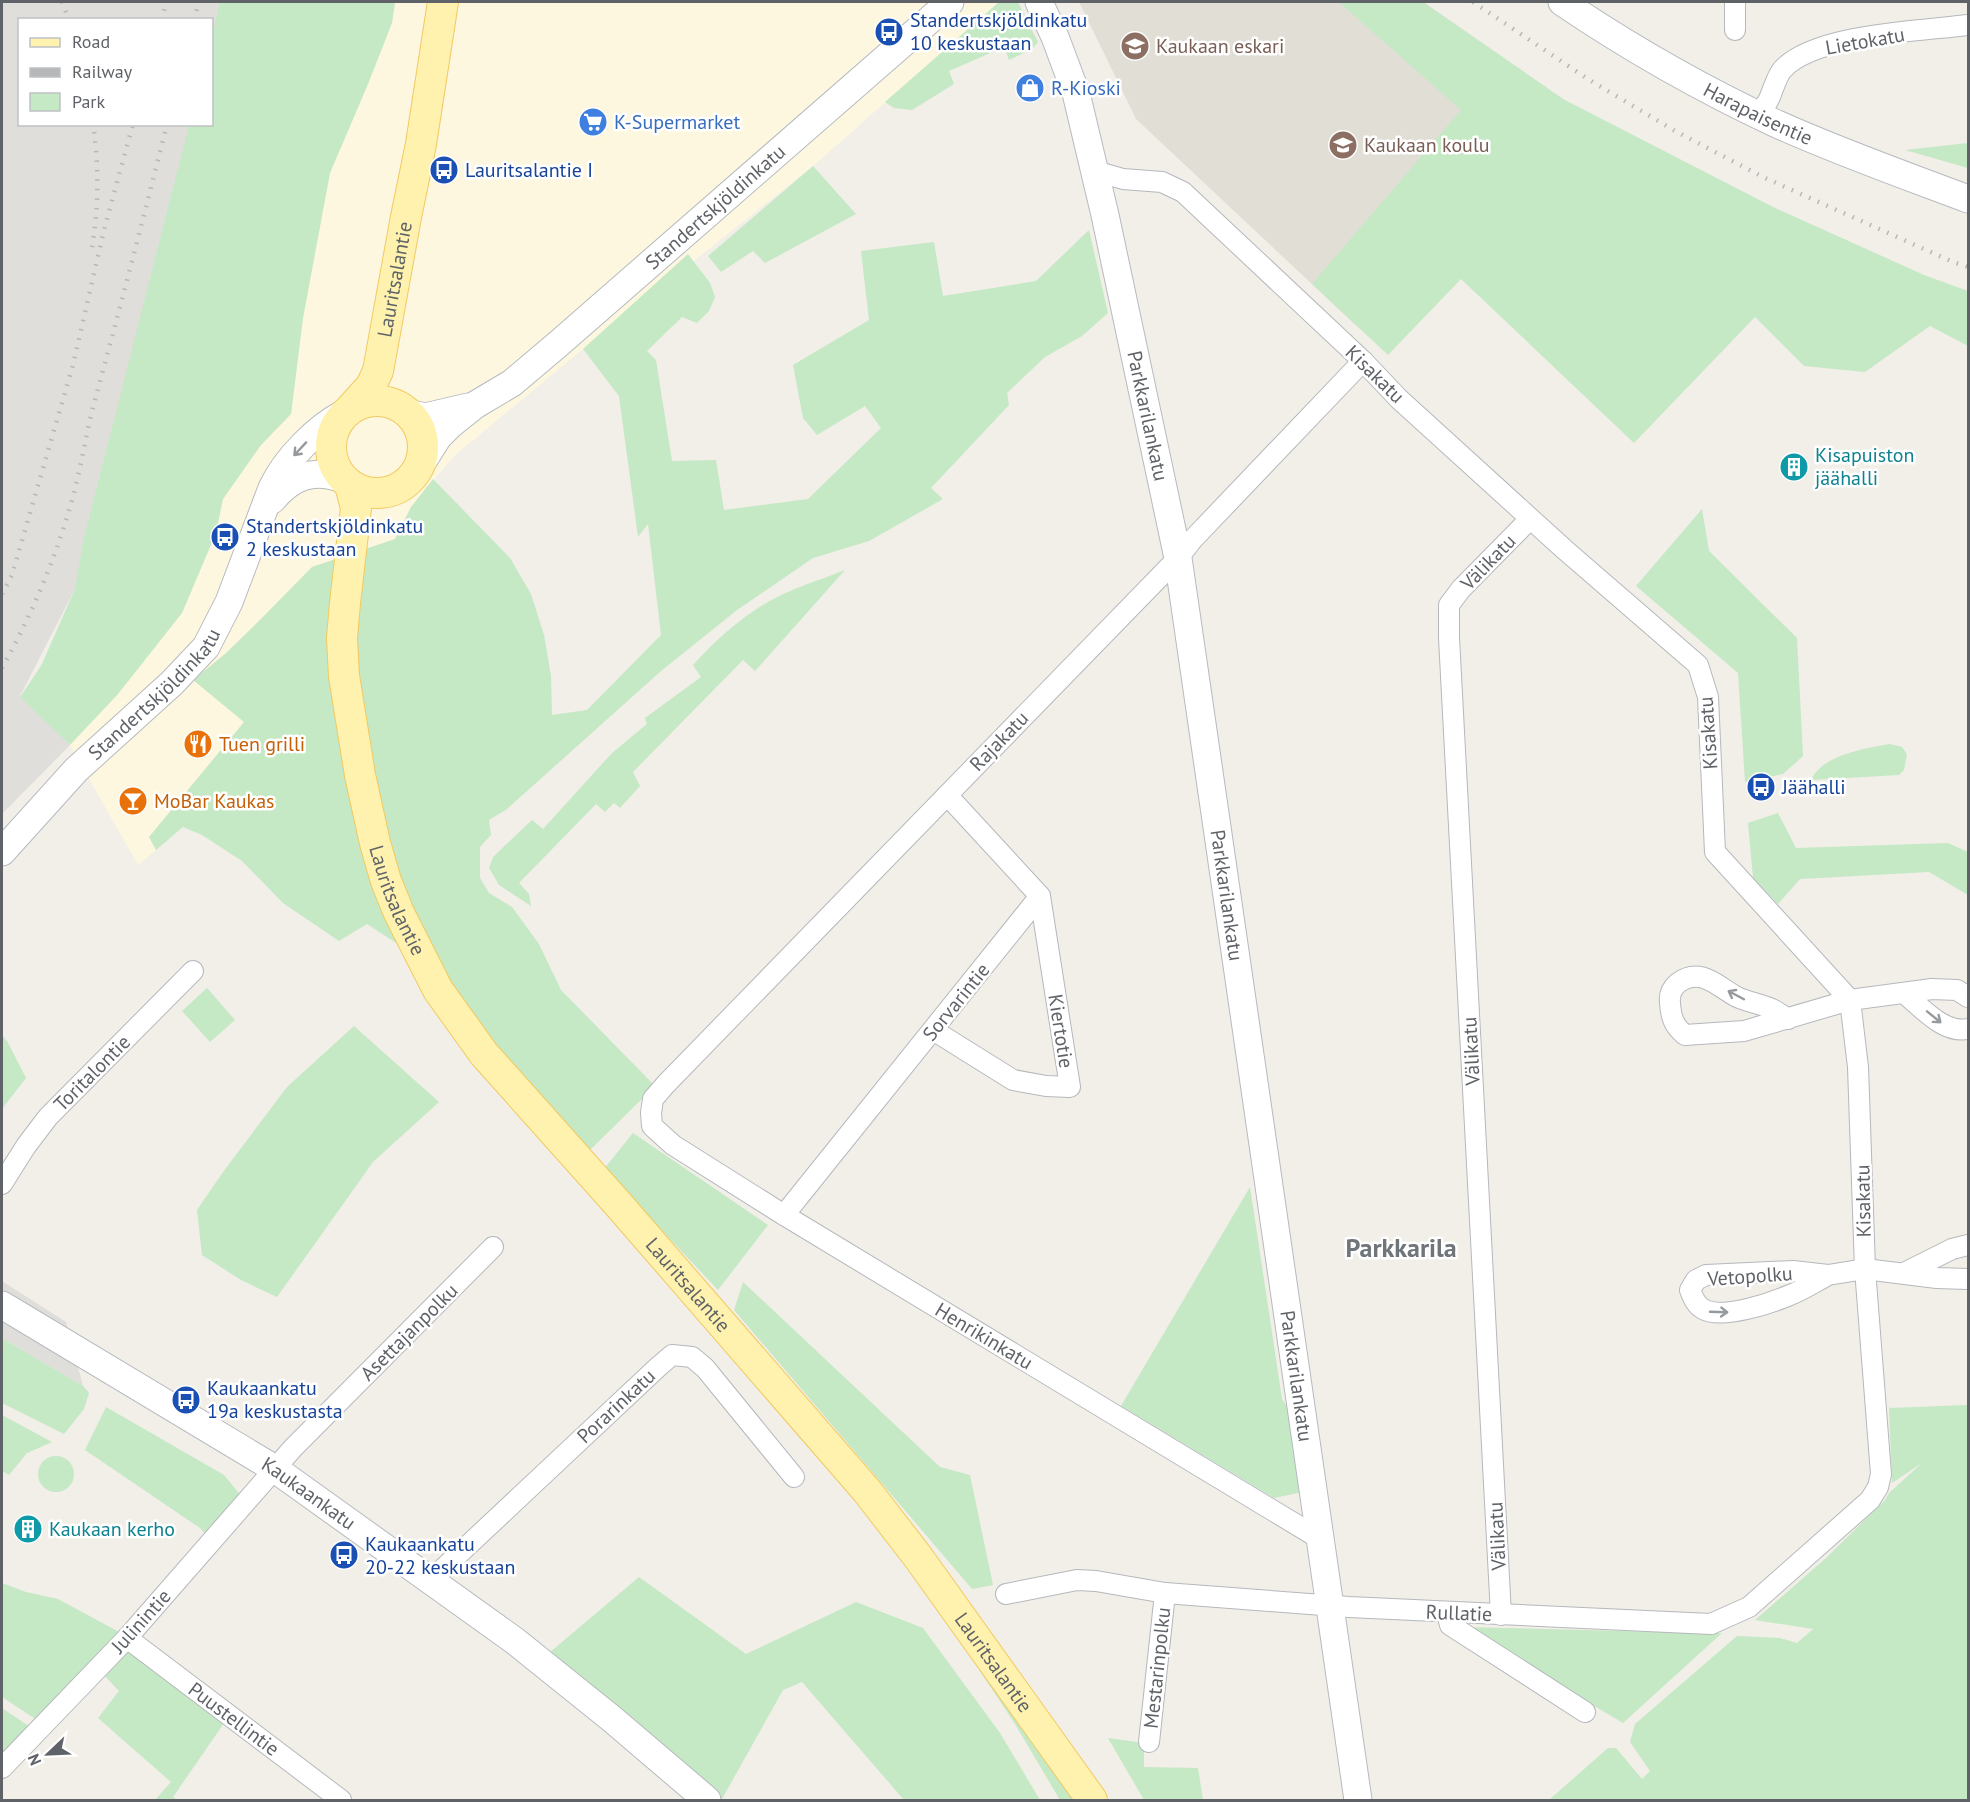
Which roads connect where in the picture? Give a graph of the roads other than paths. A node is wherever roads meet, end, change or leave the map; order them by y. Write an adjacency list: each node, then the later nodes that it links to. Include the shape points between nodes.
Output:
1 (443, 2): 9 (main road, Lauritsalantie)
2 (950, 2): 13 (street, Standertskjöldinkatu, via 557,345 512,383)
3 (1039, 2): 10 (street, Parkkarilankatu, via 1076,93)
4 (1562, 2): 8 (street, Harapaisentie, via 1690,81)
5 (1735, 2): 7 (street)
6 (1968, 26): 8 (street, Lietokatu, via 1861,38 1804,54 1782,71)
7 (1735, 30)
8 (1758, 115): 11 (street, Harapaisentie)
9 (421, 144): 14 (main road, Lauritsalantie, via 378,372); 15 (main road, Lauritsalantie, via 416,220 398,358 399,393)
10 (1095, 171): 12 (street, Kisakatu, via 1123,179 1162,182 1183,192); 21 (street, Parkkarilankatu)
11 (1968, 199)
12 (1363, 361): 20 (street, Kisakatu); 21 (street, Rajakatu)
13 (475, 405): 15 (street, Standertskjöldinkatu, via 425,417); 16 (street, Standertskjöldinkatu, via 438,437)
14 (349, 410): 15 (main road, via 376,400 389,401); 17 (main road, via 338,423 331,446 336,469); 19 (street, Standertskjöldinkatu, one-way to 19, via 319,429 288,462 278,475)
15 (406, 411): 16 (main road, via 422,439)
16 (421, 464): 18 (main road, via 414,477)
17 (346, 482): 18 (main road, via 371,494); 19 (street, Standertskjöldinkatu, via 318,473 297,479); 22 (main road, Lauritsalantie, via 356,508 342,638)
18 (398, 489): 22 (main road, Lauritsalantie, via 386,501 374,527 356,666)
19 (265, 508): 24 (street, Standertskjöldinkatu, via 229,602 206,647 76,770)
20 (1530, 519): 29 (street, Kisakatu, via 1698,665 1708,697 1715,852); 51 (street, Välikatu, via 1449,606)
21 (1178, 558): 23 (street, Rajakatu); 46 (street, Parkkarilankatu)
22 (355, 739): 59 (main road, Lauritsalantie, via 386,881 419,956 461,1024 867,1491)
23 (947, 795): 25 (street); 33 (street, Rajakatu, via 657,1093 651,1105)
24 (2, 852)
25 (1041, 896): 32 (street, Sorvarintie); 32 (street, Kiertotie, via 1070,1087 1013,1080)
26 (193, 970): 34 (street, Toritalontie, via 48,1117)
27 (1905, 993): 28 (street, via 1957,990); 29 (street); 31 (street, one-way to 31, via 1941,1023 1958,1031)
28 (1968, 997)
29 (1850, 1000): 30 (street); 38 (street, Kisakatu, via 1858,1067)
30 (1788, 1019): 30 (street, one-way to 30, via 1699,977 1685,978 1673,987 1670,997 1671,1016 1676,1028 1685,1035 1744,1031)
31 (1968, 1029)
32 (933, 1030): 35 (street, Sorvarintie)
33 (652, 1126): 35 (street, Henrikinkatu, via 664,1139)
34 (2, 1184)
35 (784, 1215): 46 (street, Henrikinkatu)
36 (1968, 1245): 39 (street)
37 (493, 1247): 43 (street, Asettajanpolku)
38 (1865, 1269): 39 (street, Vetopolku); 40 (street, Vetopolku); 45 (street, Kisakatu, via 1881,1474)
39 (1904, 1273): 41 (street, Vetopolku)
40 (1828, 1275): 40 (street, Vetopolku, one-way to 40, via 1792,1271 1706,1275 1696,1280 1690,1290 1701,1308 1711,1313 1726,1312 1790,1295)
41 (1968, 1279)
42 (2, 1305): 43 (street, Kaukaankatu)
43 (275, 1469): 47 (street, Kaukaankatu); 53 (street, Julinintie)
44 (794, 1477): 47 (street, Porarinkatu, via 705,1368 692,1358 672,1356)
45 (1870, 1500): 51 (street, Rullatie, via 1749,1607 1711,1624)
46 (1320, 1539): 50 (street, Parkkarilankatu)
47 (431, 1580): 58 (street, Kaukaankatu, via 542,1662)
48 (1165, 1593): 49 (street, Rullatie, via 1077,1580); 50 (street, Rullatie); 55 (street, Mestarinpolku)
49 (1006, 1594)
50 (1329, 1605): 52 (street, Rullatie); 60 (street, Parkkarilankatu)
51 (1501, 1615): 52 (street, Rullatie)
52 (1449, 1619): 54 (street)
53 (127, 1638): 56 (street, Julinintie); 57 (street, Puustellintie)
54 (1585, 1712)
55 (1149, 1742)
56 (2, 1768)
57 (341, 1800)
58 (707, 1800)
59 (1092, 1800)
60 (1358, 1800)

